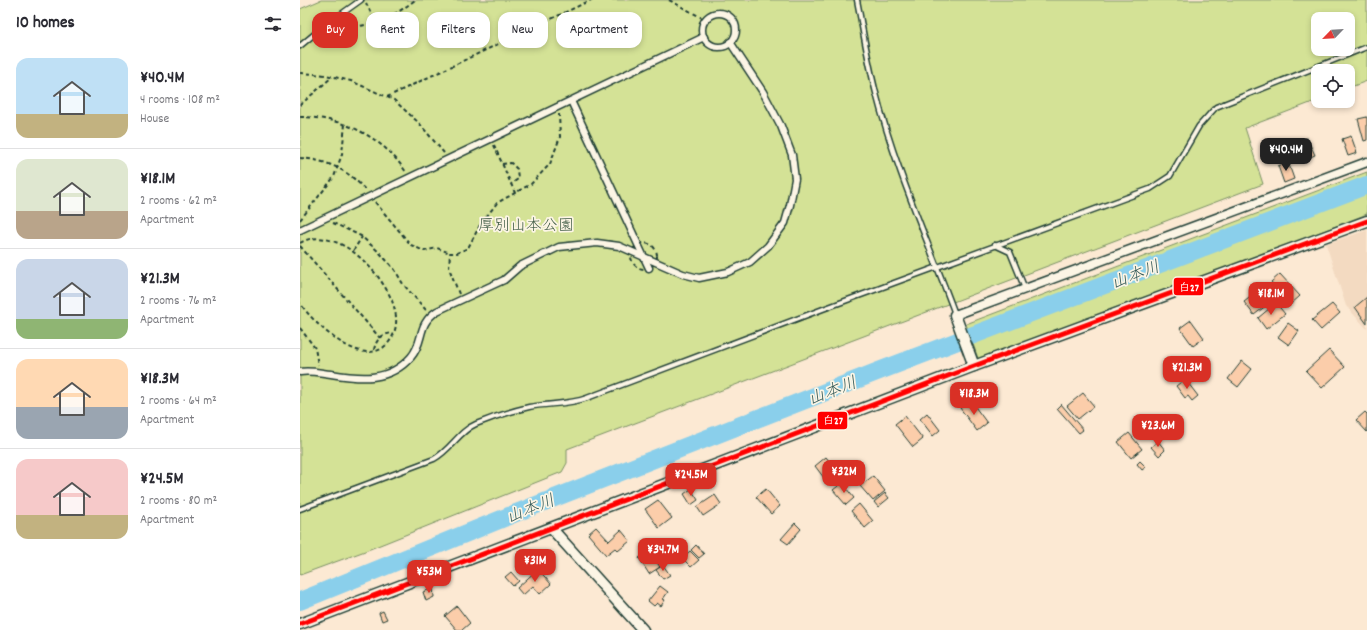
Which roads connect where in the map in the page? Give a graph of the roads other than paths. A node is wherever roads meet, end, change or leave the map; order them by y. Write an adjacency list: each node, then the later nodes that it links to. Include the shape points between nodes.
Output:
1 (361, 0): 5 (lane)
2 (857, 0): 13 (lane, via 876,92 901,173)
3 (704, 37): 4 (street, via 716,46); 4 (street, via 706,20 717,13 731,18 736,31); 7 (street)
4 (730, 42): 12 (street, via 763,92 781,126 792,155 794,179 785,223 768,246 750,262 728,272 699,278)
5 (300, 46)
6 (1367, 47): 11 (lane, via 1216,107 1199,126 1170,176 1150,188)
7 (570, 101): 10 (street); 12 (street)
8 (1367, 162): 15 (street)
9 (1367, 221): 17 (street)
10 (300, 230)
11 (995, 245): 13 (lane); 15 (lane, via 1010,252)
12 (644, 257): 14 (street); 18 (street, via 619,246 597,243 559,247 520,266 504,280 430,316 423,325 415,352 405,364 393,372 366,377)
13 (938, 267): 16 (lane); 19 (lane, via 587,398 564,404 530,407 475,425 464,431 443,454 434,459)
14 (649, 268)
15 (1025, 289): 16 (street)
16 (957, 319): 17 (street)
17 (974, 366): 20 (street)
18 (300, 372)
19 (300, 509)
20 (552, 529): 21 (street); 22 (street)
21 (300, 624)
22 (644, 630)

